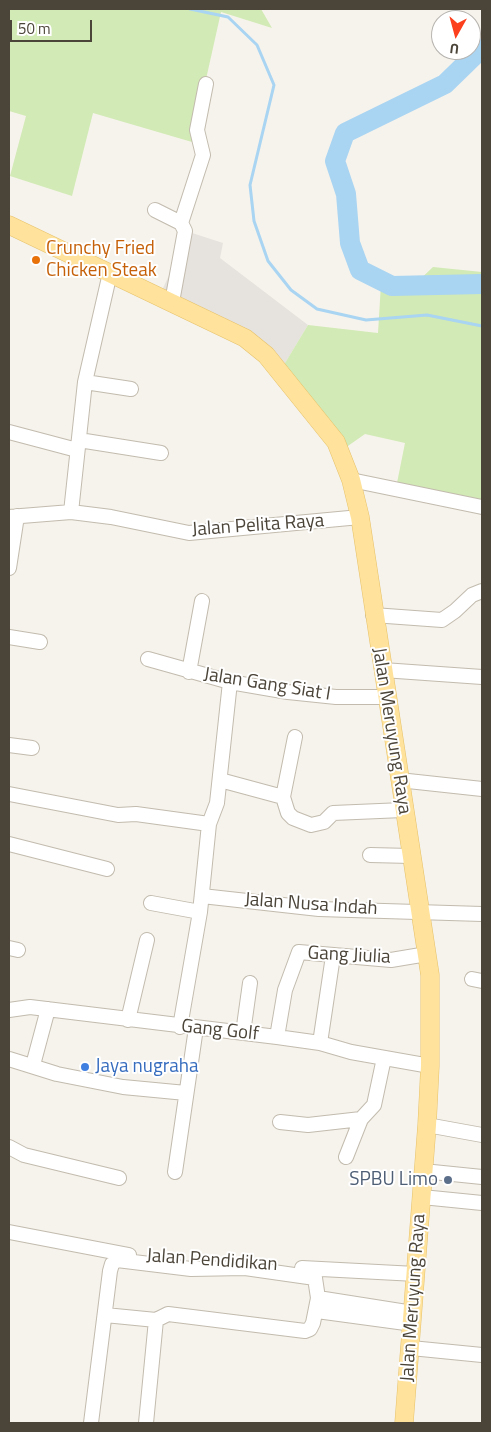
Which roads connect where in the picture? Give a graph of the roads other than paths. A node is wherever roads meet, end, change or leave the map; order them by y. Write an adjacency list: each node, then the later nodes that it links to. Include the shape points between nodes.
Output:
1 (206, 84): 3 (street, via 197,130 203,155)
2 (155, 210): 3 (street)
3 (180, 223): 6 (street, via 184,231)
4 (9, 225): 5 (main road, Jalan Meruyung Raya)
5 (110, 273): 6 (main road, Jalan Meruyung Raya); 7 (street)
6 (172, 302): 12 (main road, Jalan Meruyung Raya, via 245,338 266,355 336,442)
7 (85, 382): 8 (street); 10 (street)
8 (131, 390)
9 (9, 432): 10 (street)
10 (78, 445): 11 (street); 14 (street)
11 (161, 453)
12 (351, 480): 13 (street); 16 (main road, Jalan Meruyung Raya)
13 (482, 507)
14 (70, 512): 15 (street, Jalan Pelita Raya); 16 (street, Jalan Pelita Raya, via 189,533)
15 (13, 516): 17 (street)
16 (360, 518): 20 (main road, Jalan Meruyung Raya)
17 (9, 568)
18 (482, 591): 20 (street, via 472,595 442,620)
19 (202, 601): 25 (street)
20 (373, 615): 24 (main road, Jalan Meruyung Raya)
21 (9, 637): 22 (street)
22 (40, 642)
23 (148, 659): 25 (street, Jalan Gang Siat I)
24 (383, 670): 26 (street); 28 (main road, Jalan Meruyung Raya)
25 (189, 672): 27 (street, Jalan Gang Siat I)
26 (482, 677)
27 (230, 682): 28 (street, Jalan Gang Siat I, via 336,697); 32 (street)
28 (388, 697): 33 (main road, Jalan Meruyung Raya)
29 (295, 737): 36 (street)
30 (9, 745): 31 (street)
31 (32, 748)
32 (220, 780): 36 (street); 38 (street, via 217,804)
33 (399, 780): 34 (street); 37 (main road, Jalan Meruyung Raya)
34 (482, 789)
35 (9, 794): 38 (street, via 118,815 136,814)
36 (283, 797): 37 (street, via 288,813 311,826 324,822 333,813)
37 (403, 810): 41 (main road, Jalan Meruyung Raya)
38 (209, 824): 43 (street)
39 (9, 844): 42 (street)
40 (370, 855): 41 (street)
41 (411, 856): 45 (main road, Jalan Meruyung Raya)
42 (107, 869)
43 (202, 896): 45 (street, Jalan Nusa Indah, via 319,909); 46 (street)
44 (151, 903): 46 (street)
45 (420, 910): 47 (street, Jalan Nusa Indah); 49 (main road, Jalan Meruyung Raya)
46 (200, 912): 55 (street)
47 (482, 914)
48 (147, 940): 54 (street)
49 (427, 954): 50 (street, Gang Jiulia, via 391,960); 63 (main road, Jalan Meruyung Raya)
50 (333, 956): 58 (street, Gang Jiulia, via 299,952 285,990); 59 (street)
51 (250, 983): 57 (street)
52 (48, 1009): 53 (street, Gang Golf); 54 (street, Gang Golf); 62 (street)
53 (9, 1010)
54 (128, 1020): 55 (street, Gang Golf)
55 (180, 1027): 56 (street, Gang Golf)
56 (196, 1028): 57 (street, Gang Golf); 64 (street)
57 (242, 1033): 58 (street, Gang Golf)
58 (277, 1037): 59 (street, Gang Golf)
59 (320, 1043): 60 (street, Gang Golf)
60 (384, 1058): 63 (street, Gang Golf); 65 (street, via 374,1104)
61 (9, 1059): 62 (street)
62 (33, 1065): 64 (street, via 57,1074 123,1087)
63 (430, 1066): 67 (main road, Jalan Meruyung Raya)
64 (186, 1093): 72 (street)
65 (361, 1119): 66 (street, via 308,1125); 70 (street)
66 (280, 1122)
67 (427, 1125): 68 (street); 71 (main road, Jalan Meruyung Raya)
68 (482, 1135)
69 (9, 1147): 74 (street, via 24,1155)
70 (346, 1157)
71 (424, 1171): 73 (street); 75 (main road, Jalan Meruyung Raya)
72 (175, 1172)
73 (482, 1176)
74 (119, 1178)
75 (422, 1197): 76 (street); 78 (main road, Jalan Meruyung Raya)
76 (482, 1203)
77 (9, 1232): 78 (street, Jalan Pendidikan, via 150,1258 196,1262 243,1260 317,1270)
78 (416, 1274): 82 (main road, Jalan Meruyung Raya)
79 (318, 1305): 80 (street, via 315,1278 244,1268 190,1269 117,1260 110,1271); 81 (street, via 310,1329 305,1331 168,1314); 82 (street)
80 (105, 1315): 81 (street); 85 (street)
81 (156, 1320): 86 (street)
82 (412, 1332): 83 (street); 84 (street); 87 (main road, Jalan Meruyung Raya)
83 (482, 1348)
84 (482, 1355)
85 (91, 1423)
86 (146, 1423)
87 (404, 1423)

